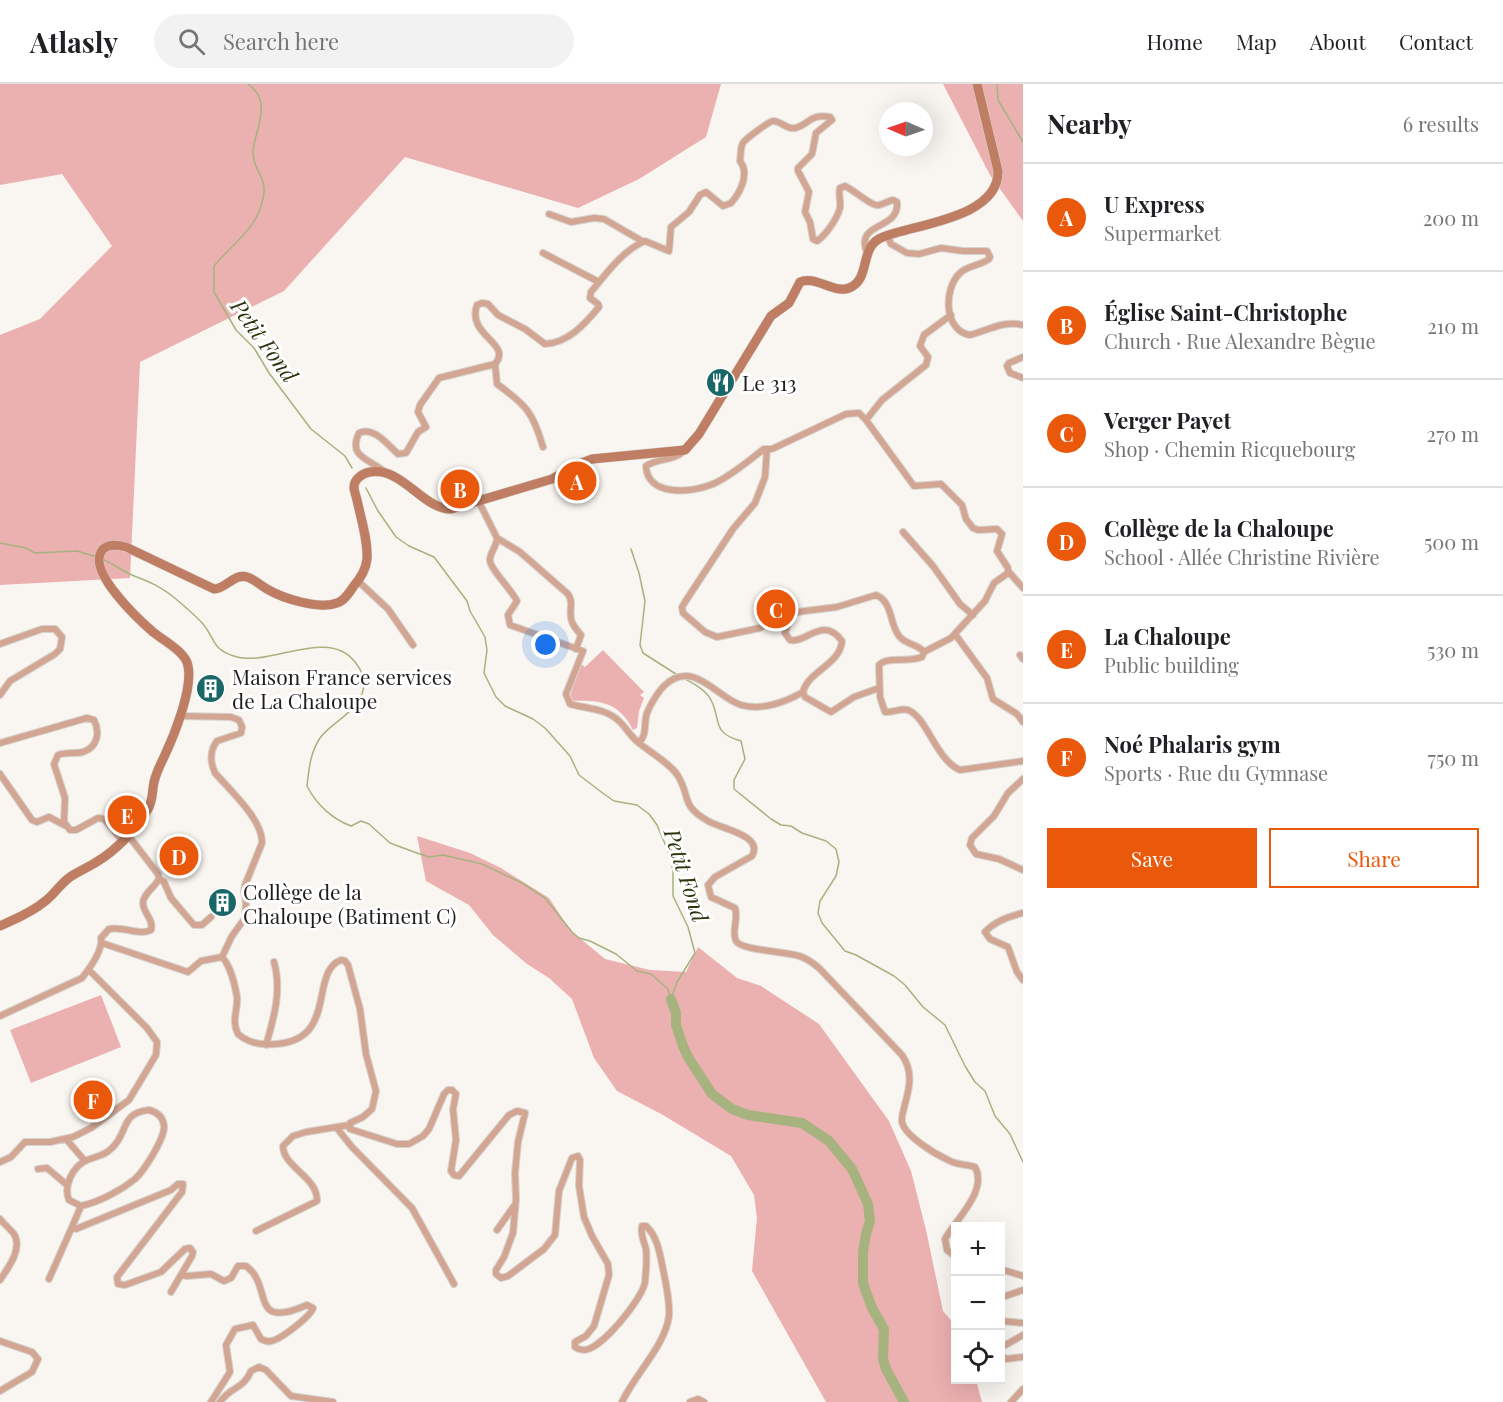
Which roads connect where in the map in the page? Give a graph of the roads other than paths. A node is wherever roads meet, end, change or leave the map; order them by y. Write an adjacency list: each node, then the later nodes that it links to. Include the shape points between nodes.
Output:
1 (977, 84): 3 (main road, via 998,171 994,189 987,199 967,210)
2 (549, 214): 4 (street, via 571,222 604,219)
3 (887, 235): 6 (main road, via 873,241); 8 (street, via 891,244 907,253 941,248 983,250 989,254 989,259 962,271 953,281 948,298)
4 (642, 242): 6 (street, via 669,251 671,227 706,192 723,206 731,203 745,173 740,161 741,145 770,121 795,128 812,118 830,117 832,120 816,133 812,154 798,168 809,192 805,212 817,241 837,215 840,188 854,190 878,206 897,202 895,215 867,233); 7 (street)
5 (543, 253): 7 (street)
6 (867, 253): 16 (main road, via 860,278 850,288 809,280 800,282 789,303 771,316 699,434)
7 (599, 282): 11 (street, via 590,295 598,307 578,330 553,344 545,344 525,328 498,315 488,304 477,305 476,321 481,332 497,347)
8 (951, 315): 9 (street, via 960,331 970,335 1004,323); 13 (street, via 924,335 920,346 928,357 926,365 882,400)
9 (1023, 325)
10 (1023, 357): 12 (street, via 1007,366 1010,373)
11 (495, 364): 14 (street, via 496,384 521,401 536,421); 17 (street, via 439,378 418,412 426,427 418,432 406,453 398,454 373,433 358,433 355,449 360,456)
12 (1023, 378)
13 (866, 420): 15 (street, via 859,413 846,414); 21 (street, via 914,486 941,484 962,506 973,528 1001,531 997,551)
14 (543, 447)
15 (767, 449): 16 (street, via 724,478 694,489 664,489 650,480 646,466 679,456); 24 (street, via 765,477 755,503 733,529 682,607 705,632 717,636 760,628 781,614)
16 (685, 450): 18 (main road, via 592,459 552,479)
17 (388, 475): 18 (main road, via 444,509); 22 (main road, via 365,473 354,487 367,556)
18 (479, 502): 20 (street)
19 (903, 532): 25 (street)
20 (497, 538): 29 (street, via 520,552 573,601 572,622 581,635); 29 (street, via 490,563 517,602 508,615 510,625)
21 (1008, 571): 23 (street); 25 (street, via 992,585 985,602)
22 (358, 581): 28 (street, via 388,609); 34 (main road, via 341,602 325,605 280,595 248,577 236,578 214,589 126,547 106,547 100,553 99,564 105,578 152,631 186,658 189,673)
23 (1023, 588)
24 (792, 613): 30 (street, via 837,607 876,595 888,607 901,638); 32 (street, via 785,633 790,640 827,631 842,641 838,655)
25 (973, 615): 26 (street)
26 (955, 634): 30 (street); 35 (street, via 987,678 993,699)
27 (0, 644): 33 (street, via 42,628 56,629 62,637 55,654 10,681)
28 (413, 645)
29 (576, 649): 37 (street, via 583,651 567,700 610,714)
30 (924, 652): 31 (street, via 915,660 883,661 879,665)
31 (879, 688): 32 (street, via 870,689 831,712); 38 (street, via 882,709 903,709 915,714 953,767 964,770)
32 (803, 692): 37 (street, via 788,700 751,707 734,702 695,677 680,678 665,685 647,711 646,731)
33 (0, 694)
34 (181, 716): 42 (main road, via 155,779 148,809); 49 (street, via 240,720 241,733 217,741 212,763 215,773 257,824 262,838 245,885 244,918)
35 (1023, 722)
36 (0, 743): 41 (street, via 87,718 94,720 98,733 92,747 55,758)
37 (639, 743): 65 (street, via 676,773 690,808 753,842 752,856 708,885 711,897 735,908 736,941 741,946 799,956 819,968 908,1064 909,1089 902,1117 905,1130 951,1162 975,1167 979,1177 974,1196)
38 (1023, 761)
39 (0, 774): 41 (street, via 33,821 49,817)
40 (1023, 778): 43 (street, via 970,845 976,854)
41 (67, 827): 42 (street, via 76,830 98,818 104,819)
42 (125, 837): 44 (street); 47 (main road, via 34,909)
43 (1023, 870)
44 (159, 879): 46 (street, via 194,925 198,927); 48 (street, via 143,904 152,922 151,930 144,933 128,928 110,929 101,938)
45 (1023, 913): 52 (street, via 985,932 990,939 1008,947)
46 (211, 917)
47 (0, 926)
48 (102, 943): 49 (street, via 188,972 201,962); 51 (street)
49 (222, 957): 54 (street, via 236,995 234,1021 238,1034 255,1044)
50 (274, 962): 54 (street, via 278,982)
51 (89, 970): 53 (street, via 75,982); 57 (street, via 147,1028 157,1048 129,1100 91,1128)
52 (1023, 980)
53 (0, 1016)
54 (266, 1045): 55 (street, via 288,1042 311,1027 318,1014 326,976 334,963 345,960 360,1009 376,1091 372,1109)
55 (349, 1125): 56 (street); 62 (street, via 353,1131 409,1144 429,1129 444,1094 452,1090 456,1094 456,1140 451,1171 459,1176 509,1115 523,1111)
56 (336, 1127): 69 (street, via 293,1136 283,1146 285,1157 316,1193 316,1201); 76 (street, via 412,1208)
57 (66, 1139): 58 (street); 59 (street, via 25,1142)
58 (85, 1161): 61 (street); 63 (street, via 115,1146 129,1117 135,1113 149,1110 160,1117 163,1134 136,1177 122,1189)
59 (0, 1162)
60 (38, 1169): 61 (street, via 47,1168)
61 (68, 1185): 63 (street, via 69,1200)
62 (515, 1204): 67 (street); 92 (street, via 512,1240 496,1270 501,1278 544,1249 555,1235 559,1191 572,1158 579,1157 584,1217 609,1269 597,1319 590,1332 575,1342 575,1347 582,1350 609,1334 640,1295 645,1283 646,1258 642,1226 653,1235 668,1291 668,1321 658,1346)
63 (81, 1206): 66 (street)
64 (0, 1219): 75 (street, via 17,1242)
65 (956, 1222)
66 (72, 1227): 72 (street, via 79,1229 183,1184 182,1192 117,1281 121,1286 161,1272 190,1248 192,1256); 74 (street)
67 (498, 1230)
68 (951, 1230): 70 (street, via 945,1239)
69 (256, 1231)
70 (951, 1253)
71 (1005, 1271): 73 (street)
72 (181, 1275): 78 (street); 89 (street, via 211,1274 224,1281 231,1278 238,1266 246,1266 256,1276 267,1307 274,1312 284,1314 307,1305 313,1308 272,1341 261,1339 253,1325 235,1329 226,1346 230,1372)
73 (1023, 1276)
74 (49, 1279)
75 (0, 1280)
76 (454, 1284)
77 (1023, 1290): 79 (street)
78 (171, 1292)
79 (1005, 1296)
80 (1005, 1321): 81 (street)
81 (1023, 1323)
82 (1023, 1335): 84 (street)
83 (0, 1341): 88 (street, via 32,1352 38,1359 32,1372)
84 (1005, 1345)
85 (1023, 1357): 86 (street)
86 (1005, 1358)
87 (1023, 1389): 95 (street)
88 (0, 1391)
89 (211, 1402)
90 (220, 1402): 91 (street, via 259,1367 291,1396)
91 (333, 1402)
92 (622, 1402)
93 (690, 1402): 94 (street)
94 (704, 1402)
95 (1011, 1402)

